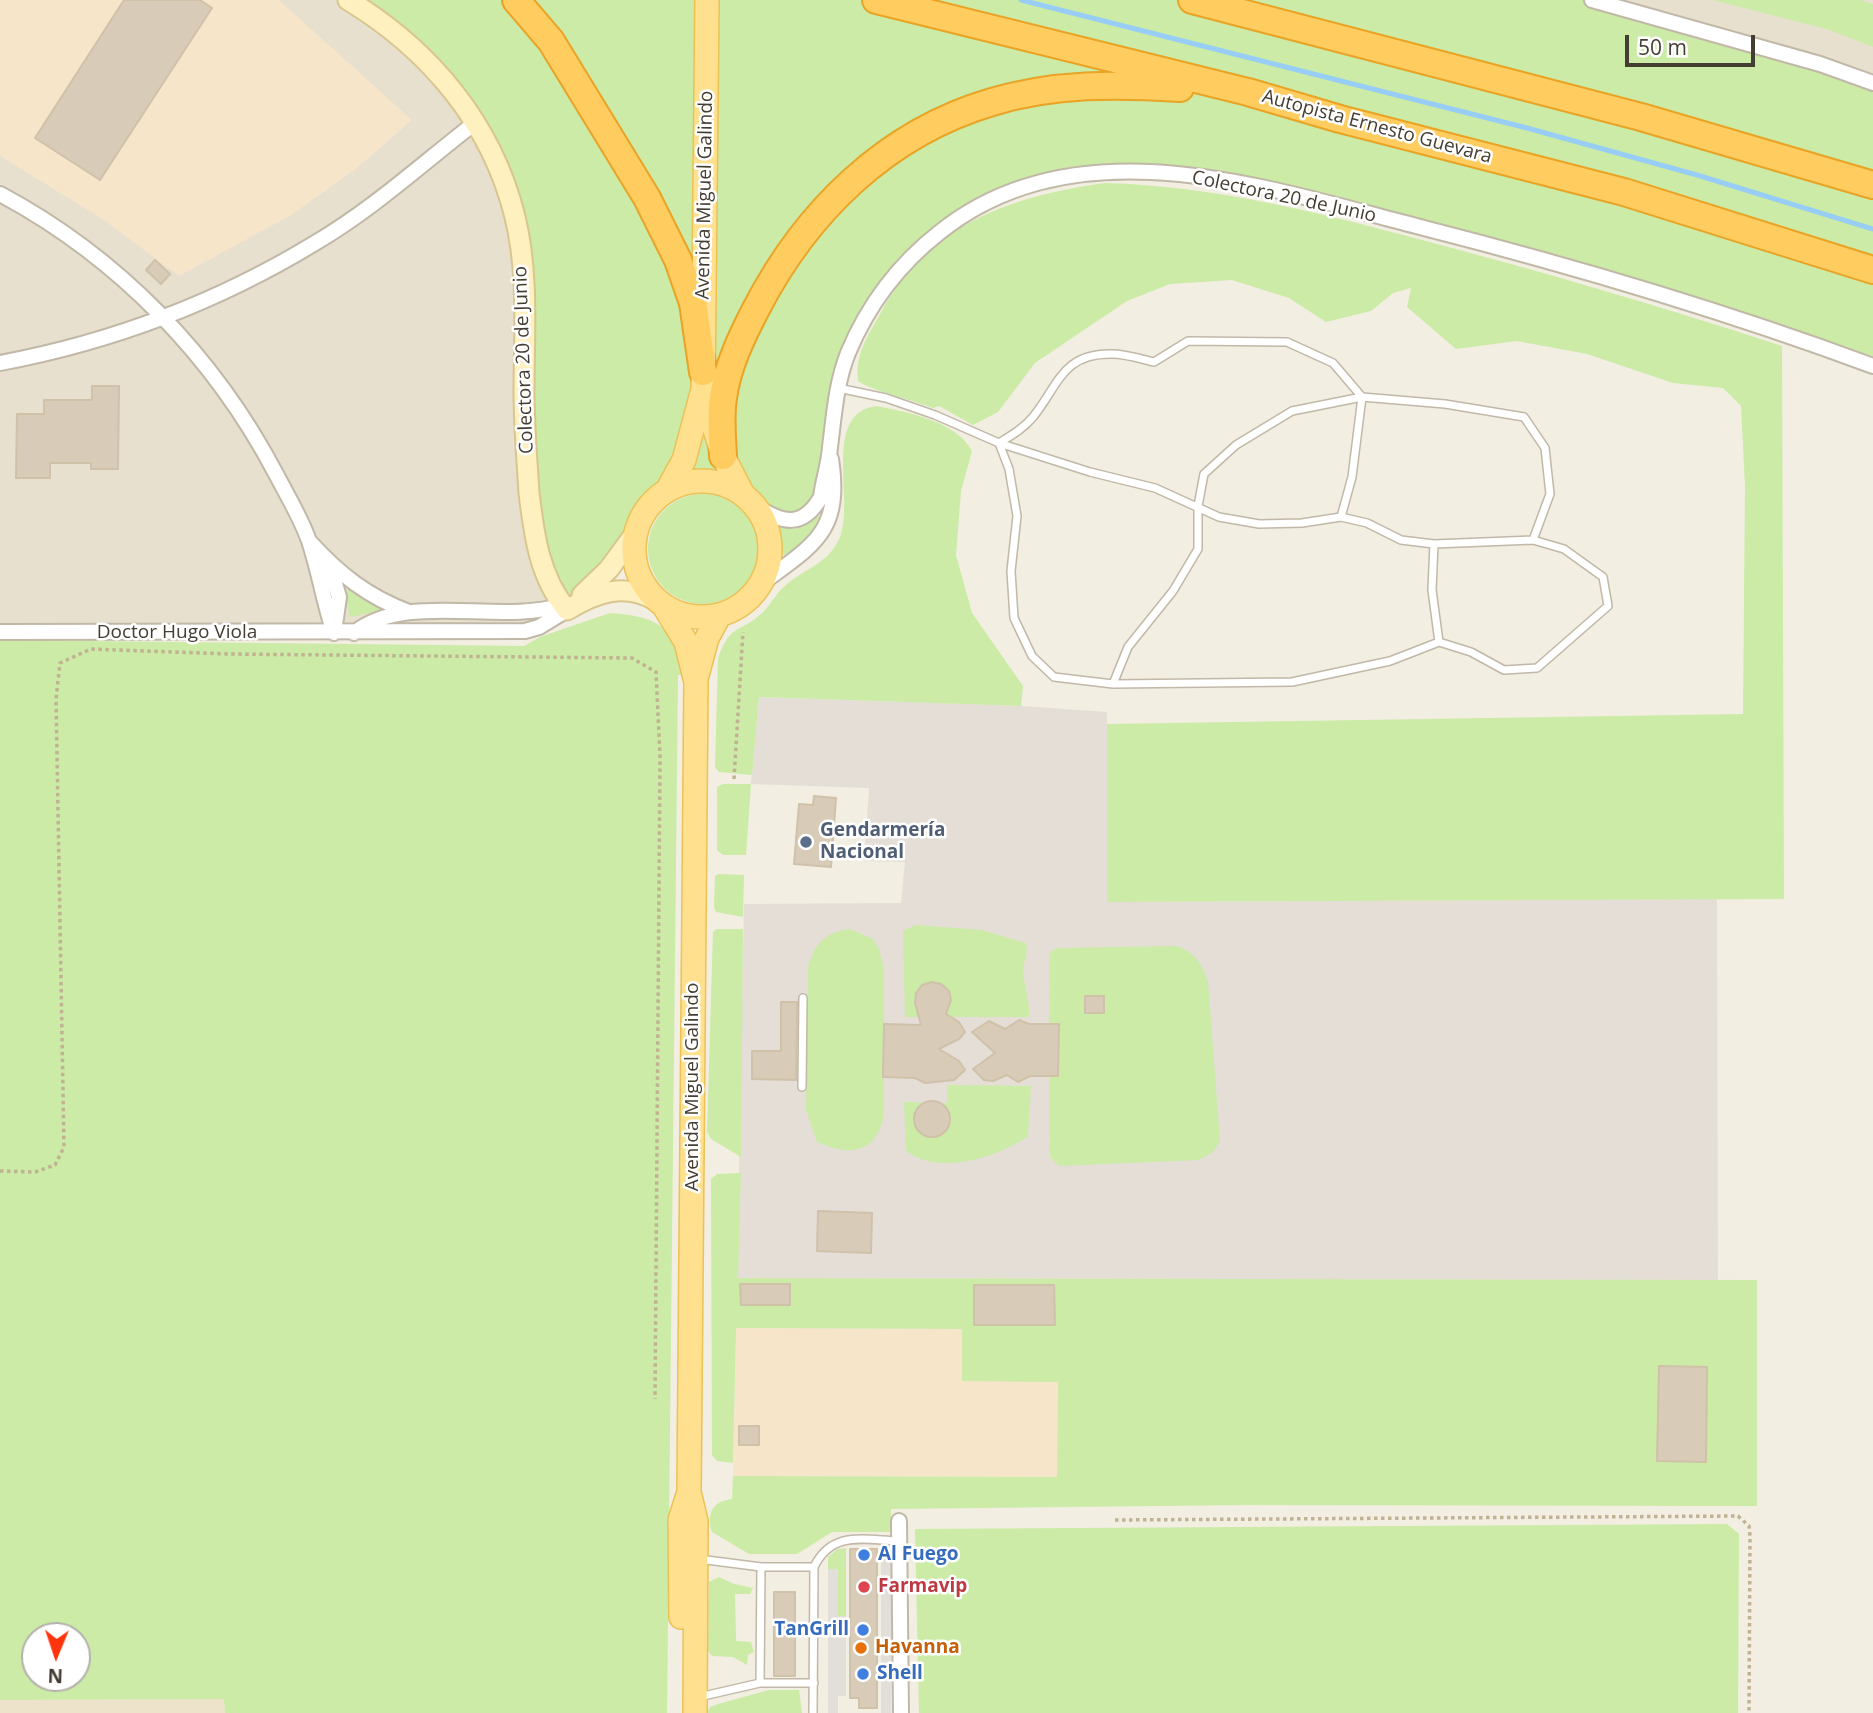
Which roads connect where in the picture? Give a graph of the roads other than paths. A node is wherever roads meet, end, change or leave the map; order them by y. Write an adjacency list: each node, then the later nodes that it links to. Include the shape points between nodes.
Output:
1 (348, 0): 9 (main road, Colectora 20 de Junio, via 406,40 432,65)
2 (516, 0): 16 (highway, via 551,41 647,198 678,260 693,303)
3 (707, 0): 16 (main road, Avenida Miguel Galindo)
4 (876, 0): 8 (highway, Autopista Ernesto Guevara)
5 (1192, 0): 10 (highway, via 1641,117)
6 (1591, 0): 7 (street)
7 (1873, 83)
8 (1248, 92): 12 (highway, Autopista Ernesto Guevara, via 1624,192); 21 (highway, via 1118,84 1037,90 939,122 892,150 854,178 817,215 769,283 729,376 721,422)
9 (476, 122): 13 (street, via 316,243 210,299); 33 (main road, Colectora 20 de Junio, via 515,217 525,312 524,396 533,529 549,582)
10 (1873, 185)
11 (0, 194): 13 (street, via 74,239)
12 (1873, 270)
13 (163, 317): 14 (street, via 109,338); 28 (street, via 236,405)
14 (0, 363)
15 (1873, 366): 17 (street, Colectora 20 de Junio, via 1782,332 1492,245 1229,182 1142,172 1084,173 1026,185 990,199 914,252 885,286 847,355)
16 (703, 381): 21 (main road, Avenida Miguel Galindo); 22 (main road, Avenida Miguel Galindo, via 684,460)
17 (838, 388): 19 (lane, via 886,398); 20 (street, Colectora 20 de Junio)
18 (1362, 397): 19 (lane, via 1333,363 1287,342 1188,341 1154,362 1112,354 1076,359 1035,415); 24 (lane, via 1292,411 1236,445 1205,474); 25 (lane, via 1352,477); 27 (lane, via 1524,417 1545,448 1550,494)
19 (999, 443): 24 (lane, via 1155,488); 41 (lane, via 1017,516 1011,571 1014,618 1032,656 1054,677)
20 (830, 451): 23 (street, Colectora 20 de Junio, via 821,497 812,512 782,520); 31 (street, Colectora 20 de Junio, via 834,479 829,520 816,542)
21 (723, 456): 23 (main road, Avenida Miguel Galindo)
22 (668, 489): 23 (main road, via 705,480 724,484); 26 (main road, via 641,517)
23 (749, 500): 31 (main road, via 770,536 768,569)
24 (1198, 506): 25 (lane, via 1219,517 1259,524); 41 (lane, via 1198,549 1173,591 1128,647)
25 (1341, 517): 29 (lane, via 1367,523 1401,540)
26 (634, 536): 32 (main road, via 637,572); 33 (main road, Doctor Hugo Viola, via 598,581)
27 (1533, 540): 29 (lane); 39 (lane, via 1564,549 1603,577 1608,606 1538,668 1504,670)
28 (309, 541): 30 (street); 37 (street)
29 (1434, 544): 39 (lane, via 1432,590)
30 (329, 563): 34 (street, via 368,594); 37 (street, via 339,597)
31 (761, 584): 35 (main road, via 743,604)
32 (661, 604): 33 (main road, Doctor Hugo Viola, via 630,590 615,590); 35 (main road, via 691,617); 40 (main road, Avenida Miguel Galindo, via 686,642)
33 (565, 607): 34 (street, Doctor Hugo Viola, via 519,613); 38 (street, Doctor Hugo Viola, via 539,627 525,631)
34 (410, 613): 38 (street, Doctor Hugo Viola, via 376,620)
35 (719, 616): 40 (main road, Avenida Miguel Galindo)
36 (0, 632): 37 (street, Doctor Hugo Viola)
37 (334, 633): 38 (street, Doctor Hugo Viola)
38 (354, 633)
39 (1439, 642): 41 (lane, via 1390,661 1292,682)
40 (696, 682): 44 (main road, Avenida Miguel Galindo)
41 (1112, 684)
42 (803, 998): 43 (lane)
43 (802, 1087)
44 (689, 1492): 47 (main road, Avenida Miguel Galindo); 52 (main road, Avenida Miguel Galindo, via 680,1520)
45 (899, 1521): 46 (street)
46 (899, 1541): 49 (lane, via 837,1540 821,1552); 54 (street)
47 (697, 1558): 48 (lane); 52 (main road, Avenida Miguel Galindo)
48 (761, 1566): 49 (lane); 50 (lane)
49 (814, 1567): 51 (lane)
50 (761, 1683): 51 (lane); 52 (lane)
51 (814, 1683): 53 (lane)
52 (690, 1708)
53 (813, 1713)
54 (901, 1713)

